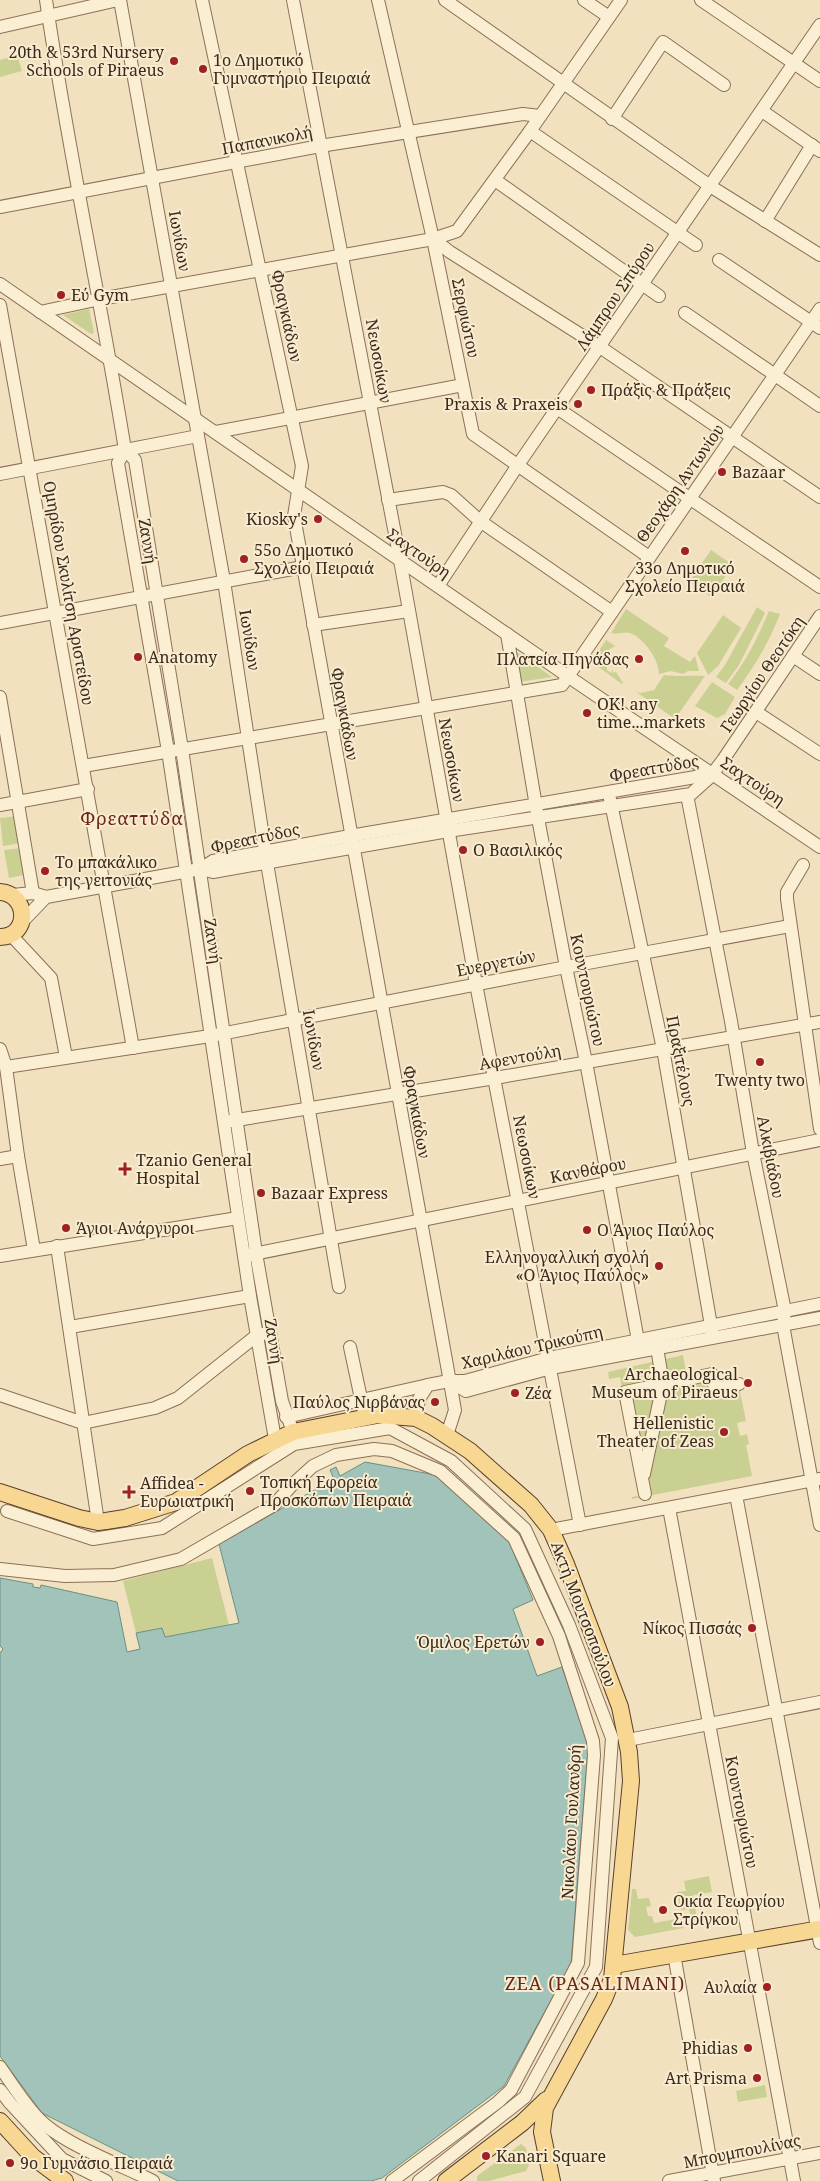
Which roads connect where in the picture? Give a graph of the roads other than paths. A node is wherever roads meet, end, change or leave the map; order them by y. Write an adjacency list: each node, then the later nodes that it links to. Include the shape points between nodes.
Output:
1 (46, 0): 10 (street, Ζαννή)
2 (119, 0): 10 (street); 26 (street, Ιωνίδων)
3 (202, 0): 25 (street, Φραγκιάδων)
4 (293, 0): 23 (street, Νεωσοίκων)
5 (378, 0): 22 (street, Σερφιώτου)
6 (444, 0): 16 (street)
7 (584, 0): 11 (street)
8 (621, 0): 11 (street)
9 (701, 0): 14 (street)
10 (48, 15): 13 (street); 29 (street, Ζαννή)
11 (609, 17): 16 (street)
12 (820, 25): 14 (street, Λάμπρου Σπύρου)
13 (0, 28)
14 (794, 64): 15 (street); 18 (street, Λάμπρου Σπύρου)
15 (820, 81)
16 (563, 84): 19 (street); 20 (street)
17 (724, 85): 20 (street, via 663,42)
18 (762, 111): 24 (street); 28 (street, Λάμπρου Σπύρου)
19 (540, 116): 21 (street); 22 (street, Παπανικολή, via 523,114)
20 (612, 119): 28 (street)
21 (530, 131): 27 (street); 32 (street)
22 (409, 133): 23 (street, Παπανικολή); 33 (street, Σερφιώτου)
23 (320, 146): 25 (street, Παπανικολή); 35 (street, Νεωσοίκων)
24 (816, 148): 31 (street)
25 (236, 162): 26 (street, Παπανικολή); 38 (street, Φραγκιάδων)
26 (153, 178): 29 (street, Παπανικολή); 41 (street, Ιωνίδων)
27 (495, 180): 33 (street, via 458,231); 40 (street)
28 (710, 186): 31 (street); 32 (street, Λάμπρου Σπύρου)
29 (79, 193): 30 (street, Παπανικολή); 43 (street, Ζαννή)
30 (0, 207)
31 (765, 221): 36 (street)
32 (678, 233): 34 (street); 40 (street, Λάμπρου Σπύρου)
33 (433, 239): 35 (street); 50 (street); 53 (street, Σερφιώτου)
34 (696, 245)
35 (343, 255): 38 (street); 54 (street, Νεωσοίκων)
36 (820, 255)
37 (720, 260): 49 (street)
38 (260, 270): 41 (street); 58 (street, Φραγκιάδων)
39 (0, 284): 46 (street, Σαχτούρη)
40 (642, 285): 42 (street); 50 (street, Λάμπρου Σπύρου)
41 (172, 286): 43 (street); 57 (street, Ιωνίδων)
42 (659, 296)
43 (100, 299): 46 (street); 51 (street, Ζαννή)
44 (0, 305): 48 (street, Ομηρίδου Σκυλίτση Αριστείδου)
45 (820, 309): 49 (street, Θεοχάρη Αντωνίου)
46 (40, 312): 51 (street, Σαχτούρη)
47 (685, 313): 52 (street)
48 (1, 320): 64 (street, Ομηρίδου Σκυλίτση Αριστείδου)
49 (816, 325): 52 (street, Θεοχάρη Αντωνίου)
50 (600, 347): 56 (street, Λάμπρου Σπύρου); 61 (street)
51 (111, 360): 57 (street, Σαχτούρη); 62 (street, Ζαννή)
52 (775, 375): 55 (street); 61 (street, Θεοχάρη Αντωνίου)
53 (463, 384): 54 (street); 63 (street, Σερφιώτου, via 474,434)
54 (370, 402): 58 (street); 69 (street, Νεωσοίκων)
55 (820, 406)
56 (558, 408): 63 (street, Λάμπρου Σπύρου); 68 (street)
57 (194, 418): 59 (street, Σαχτούρη); 60 (street, Ιωνίδων)
58 (292, 418): 59 (street); 66 (street, Φραγκιάδων, via 302,466)
59 (216, 432): 66 (street, Σαχτούρη)
60 (198, 436): 62 (street); 74 (street, Ιωνίδων)
61 (732, 437): 67 (street); 68 (street, Θεοχάρη Αντωνίου)
62 (126, 450): 64 (street); 77 (street, Ζαννή, via 135,460); 78 (street, Ζαννή, via 118,463)
63 (518, 465): 70 (street, Λάμπρου Σπύρου); 71 (street, Σερφιώτου)
64 (30, 468): 65 (street); 81 (street, Ομηρίδου Σκυλίτση Αριστείδου)
65 (0, 474)
66 (300, 490): 72 (street, Σαχτούρη); 73 (street, Φραγκιάδων, via 294,516)
67 (820, 497)
68 (689, 498): 71 (street, Θεοχάρη Αντωνίου); 76 (street)
69 (388, 500): 70 (street, via 443,492 451,495); 72 (street, Νεωσοίκων)
70 (480, 521): 75 (street, Λάμπρου Σπύρου); 80 (street)
71 (649, 557): 80 (street, Θεοχάρη Αντωνίου)
72 (400, 560): 75 (street, Σαχτούρη); 79 (street, Νεωσοίκων)
73 (302, 567): 74 (street); 84 (street, Φραγκιάδων)
74 (224, 581): 77 (street); 94 (street, Ιωνίδων)
75 (438, 586): 85 (street, Σαχτούρη)
76 (820, 588)
77 (156, 594): 78 (street); 95 (street, Ζαννή)
78 (140, 596): 81 (street); 96 (street, Ζαννή)
79 (409, 611): 84 (street); 91 (street, Νεωσοίκων)
80 (612, 612): 88 (street, Θεοχάρη Αντωνίου)
81 (55, 613): 83 (street); 98 (street, Ομηρίδου Σκυλίτση Αριστείδου)
82 (820, 616): 86 (street, Γεωργίου Θεοτόκη)
83 (0, 623)
84 (313, 625): 93 (street, Φραγκιάδων)
85 (507, 634): 88 (street, Σαχτούρη); 89 (street, Κουντουριώτου)
86 (793, 656): 87 (street); 92 (street, Γεωργίου Θεοτόκη)
87 (820, 674)
88 (569, 677): 89 (street, via 560,686); 99 (street, Σαχτούρη)
89 (517, 694): 91 (street); 104 (street, Κουντουριώτου)
90 (0, 697): 103 (street)
91 (426, 708): 93 (street); 108 (street, Νεωσοίκων)
92 (756, 712): 97 (street); 99 (street, Γεωργίου Θεοτόκη)
93 (331, 724): 94 (street); 109 (street, Φραγκιάδων)
94 (249, 737): 95 (street); 111 (street, Ιωνίδων)
95 (182, 749): 96 (street); 113 (street, Ζαννή)
96 (168, 751): 98 (street); 114 (street, Ζαννή)
97 (820, 754)
98 (83, 766): 100 (street, Ομηρίδου Σκυλίτση Αριστείδου)
99 (713, 774): 101 (street, Φρεαττύδος); 102 (street, Φρεαττύδος, via 696,791); 110 (street, Σαχτούρη)
100 (88, 789): 103 (street); 115 (street, Ομηρίδου Σκυλίτση Αριστείδου)
101 (609, 792): 104 (street, Φρεαττύδος); 106 (street, Πραξιτέλους)
102 (687, 795): 106 (street, Φρεαττύδος); 120 (street, Αλκιβιάδου)
103 (17, 802): 105 (street); 117 (street)
104 (536, 804): 107 (street, Κουντουριώτου); 108 (street, Φρεαττύδος)
105 (0, 805)
106 (612, 806): 107 (street, Φρεαττύδος); 121 (street, Πραξιτέλους)
107 (538, 818): 108 (street, Φρεαττύδος); 122 (street, Κουντουριώτου)
108 (447, 825): 109 (street, Φρεαττύδος); 123 (street, Νεωσοίκων)
109 (351, 842): 111 (street, Φρεαττύδος); 124 (street, Φραγκιάδων)
110 (819, 844)
111 (267, 857): 113 (street, Φρεαττύδος, via 214,872); 125 (street, Ιωνίδων)
112 (803, 865): 118 (street, via 787,892)
113 (200, 869): 114 (street, Φρεαττύδος); 128 (street, Ζαννή)
114 (186, 871): 115 (street, Φρεαττύδος); 129 (street, Ζαννή)
115 (105, 886): 117 (street, Φρεαττύδος); 131 (street, Ομηρίδου Σκυλίτση Αριστείδου)
116 (6, 894): 117 (street, Φρεαττύδος); 119 (main road, via 21,905 23,912)
117 (40, 895): 119 (street)
118 (790, 926): 120 (street, Ευεργετών); 127 (street)
119 (11, 931): 134 (street, via 50,978)
120 (716, 939): 121 (street, Ευεργετών); 130 (street, Αλκιβιάδου)
121 (643, 952): 122 (street, Ευεργετών); 133 (street, Πραξιτέλους)
122 (566, 967): 123 (street, Ευεργετών); 135 (street, Κουντουριώτου)
123 (476, 984): 124 (street, Ευεργετών); 137 (street, Νεωσοίκων)
124 (381, 1002): 125 (street, Ευεργετών); 138 (street, Φραγκιάδων)
125 (294, 1019): 128 (street, Ευεργετών); 139 (street, Ιωνίδων)
126 (820, 1022): 127 (street, Αφεντούλη)
127 (805, 1025): 130 (street, Αφεντούλη); 141 (street)
128 (225, 1033): 129 (street, Ευεργετών); 140 (street, Ζαννή)
129 (210, 1036): 131 (street, Ευεργετών); 140 (street, Ζαννή)
130 (734, 1037): 133 (street, Αφεντούλη); 143 (street, Αλκιβιάδου)
131 (133, 1048): 134 (street, Ευεργετών)
132 (0, 1049): 136 (street)
133 (663, 1049): 135 (street, Αφεντούλη); 146 (street, Πραξιτέλους)
134 (66, 1057): 136 (street, Ευεργετών)
135 (586, 1062): 137 (street, Αφεντούλη); 147 (street, Κουντουριώτου)
136 (6, 1067): 144 (street)
137 (495, 1078): 138 (street, Αφεντούλη); 148 (street, Νεωσοίκων)
138 (397, 1094): 139 (street, Αφεντούλη); 150 (street, Φραγκιάδων)
139 (310, 1108): 140 (street, Αφεντούλη); 151 (street, Ιωνίδων)
140 (231, 1120): 149 (street, Ζαννή); 154 (street, Ζαννή)
141 (820, 1129)
142 (820, 1140): 143 (street, Κανθάρου)
143 (753, 1153): 146 (street, Κανθάρου); 159 (street, Αλκιβιάδου)
144 (18, 1156): 145 (street); 153 (street)
145 (0, 1159)
146 (684, 1167): 147 (street, Κανθάρου); 163 (street, Πραξιτέλους)
147 (607, 1183): 148 (street, Κανθάρου); 166 (street, Κουντουριώτου)
148 (518, 1201): 150 (street, Κανθάρου); 169 (street, Νεωσοίκων)
149 (238, 1218): 152 (street); 154 (street, Ζαννή)
150 (420, 1220): 151 (street, Κανθάρου); 170 (street, Φραγκιάδων)
151 (332, 1238): 154 (street, Κανθάρου); 156 (street, Ιωνίδων)
152 (57, 1246): 153 (street); 162 (street)
153 (34, 1250): 155 (street)
154 (250, 1254): 157 (street, Ζαννή); 164 (street, Ζαννή)
155 (0, 1256)
156 (339, 1287)
157 (250, 1296): 162 (street); 165 (street, Ζαννή)
158 (820, 1304): 159 (street, Χαριλάου Τρικούπη)
159 (785, 1310): 161 (street, Αλκιβιάδου); 163 (street, Χαριλάου Τρικούπη)
160 (820, 1318): 161 (street, Χαριλάου Τρικούπη)
161 (783, 1325): 163 (street, Χαριλάου Τρικούπη); 184 (street, Αλκιβιάδου)
162 (70, 1327): 179 (street)
163 (712, 1331): 166 (street, Χαριλάου Τρικούπη); 168 (street, Χαριλάου Τρικούπη)
164 (270, 1332): 165 (street); 176 (street, Ζαννή)
165 (256, 1336): 179 (street, via 178,1398 155,1408); 182 (street, Ζαννή)
166 (639, 1346): 168 (street, Χαριλάου Τρικούπη); 169 (street, Χαριλάου Τρικούπη)
167 (350, 1347): 175 (street)
168 (657, 1348): 171 (street)
169 (550, 1363): 170 (street, Χαριλάου Τρικούπη, via 466,1391); 192 (street, Νεωσοίκων)
170 (449, 1381): 173 (street); 181 (street, Φραγκιάδων, via 455,1410)
171 (663, 1384): 172 (street, via 712,1374 715,1389); 183 (street); 183 (street, via 625,1392)
172 (738, 1384)
173 (428, 1385): 175 (street); 178 (street, via 418,1399)
174 (0, 1395): 179 (street)
175 (362, 1400): 176 (street); 177 (street)
176 (286, 1416): 180 (street, Ζαννή)
177 (364, 1417): 178 (main road, Ακτή Μουτσοπούλου); 180 (main road, Ακτή Μουτσοπούλου)
178 (416, 1418): 181 (main road, Ακτή Μουτσοπούλου)
179 (82, 1423): 191 (street)
180 (293, 1432): 182 (main road, Ακτή Μουτσοπούλου)
181 (447, 1436): 194 (main road, Ακτή Μουτσοπούλου, via 491,1469 531,1506)
182 (275, 1439): 191 (main road, Ακτή Μουτσοπούλου, via 176,1502 125,1518)
183 (642, 1478): 186 (street)
184 (816, 1480): 187 (street); 193 (street, Αλκιβιάδου)
185 (0, 1492): 188 (main road, Ακτή Μουτσοπούλου)
186 (646, 1494)
187 (736, 1495): 190 (street); 197 (street)
188 (24, 1502): 189 (street, via 16,1500); 191 (main road, Ακτή Μουτσοπούλου)
189 (4, 1508): 215 (street, via 93,1538 162,1528 294,1444 390,1428 452,1461 525,1529 569,1625 612,1738 596,1967 525,2097)
190 (669, 1508): 192 (street); 198 (street, Κουντουριώτου)
191 (98, 1522)
192 (580, 1524): 194 (street)
193 (820, 1525)
194 (550, 1530): 199 (main road, Ακτή Μουτσοπούλου, via 605,1665)
195 (0, 1569): 214 (street, Νικολάου Γουλανδρή, via 65,1576 114,1575 181,1559 274,1505 313,1466 336,1456 374,1448 392,1451 440,1471 514,1538 559,1636 593,1741 578,1963 510,2090)
196 (820, 1702): 197 (street)
197 (776, 1710): 198 (street); 200 (street)
198 (709, 1724): 199 (street); 201 (street, Κουντουριώτου)
199 (628, 1740): 203 (main road, Ακτή Μουτσοπούλου, via 631,1781)
200 (819, 1934): 201 (main road)
201 (749, 1942): 202 (main road); 209 (street, Κουντουριώτου)
202 (674, 1954): 203 (main road); 210 (street)
203 (614, 1965): 206 (main road, Ακτή Μουτσοπούλου, via 607,1994)
204 (0, 2067): 213 (street, via 46,2125 84,2148)
205 (0, 2090): 212 (street, via 62,2158)
206 (552, 2093): 216 (main road, via 522,2123); 217 (main road, via 542,2118)
207 (0, 2121): 211 (main road, via 33,2157)
208 (820, 2152): 209 (street, Μπουμπουλίνας)
209 (790, 2158): 210 (street, Μπουμπουλίνας); 219 (street, Κουντουριώτου)
210 (713, 2177): 218 (street, Μπουμπουλίνας)
211 (65, 2181)
212 (106, 2181)
213 (152, 2181)
214 (392, 2181)
215 (419, 2181)
216 (446, 2181)
217 (552, 2181)
218 (669, 2181)
219 (794, 2181)

